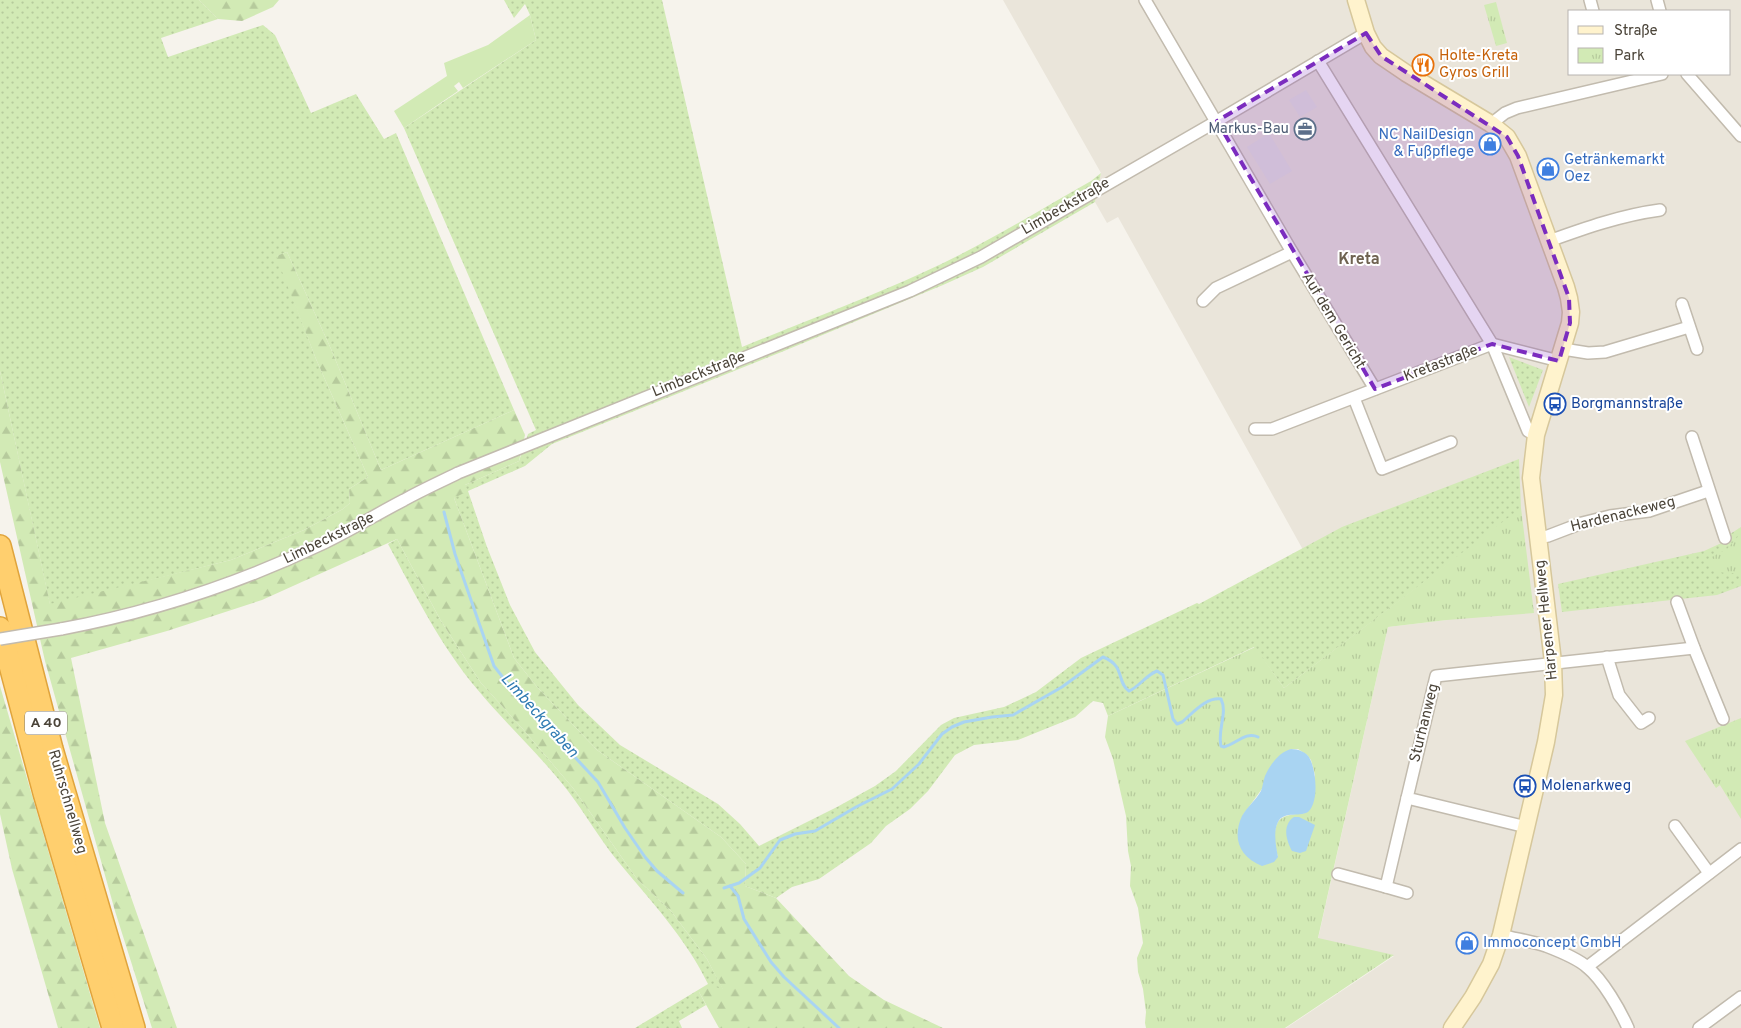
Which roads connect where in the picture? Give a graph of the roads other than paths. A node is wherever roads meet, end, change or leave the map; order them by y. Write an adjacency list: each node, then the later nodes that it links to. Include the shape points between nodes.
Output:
1 (1146, 0): 8 (street, Auf dem Gericht)
2 (1356, 0): 3 (street, Harpener Hellweg)
3 (1366, 33): 4 (street, Limbeckstraße); 9 (street, Harpener Hellweg, via 1373,47 1389,62)
4 (1318, 61): 8 (street, Limbeckstraße); 17 (street)
5 (1654, 75): 7 (street)
6 (1688, 75): 10 (street)
7 (1612, 80): 9 (street, via 1517,108)
8 (1216, 121): 13 (street, Auf dem Gericht); 32 (street, Limbeckstraße, bridge, via 981,257 910,290 458,473 325,543 236,582 121,617)
9 (1491, 124): 12 (street, Harpener Hellweg, via 1506,137 1514,150)
10 (1741, 136)
11 (1660, 210): 12 (street, via 1600,223)
12 (1549, 241): 19 (street, Harpener Hellweg, via 1571,312)
13 (1292, 252): 14 (street, via 1216,288); 20 (street, Auf dem Gericht)
14 (1203, 301)
15 (1682, 304): 16 (street)
16 (1690, 327): 18 (street); 19 (street, via 1604,352)
17 (1492, 344): 19 (street, Kretastraße); 20 (street, Kretastraße); 23 (street, via 1528,431)
18 (1697, 349)
19 (1561, 355): 23 (street, Harpener Hellweg)
20 (1374, 389): 21 (street, Kretastraße)
21 (1354, 398): 22 (street, Kretastraße, via 1272,429); 25 (street, via 1382,469)
22 (1255, 429)
23 (1536, 435): 27 (street, Harpener Hellweg, via 1532,478)
24 (1692, 437): 26 (street)
25 (1451, 442)
26 (1708, 490): 27 (street, Hardenackeweg, via 1648,511 1610,516); 28 (street)
27 (1538, 538): 35 (street, Harpener Hellweg)
28 (1725, 538)
29 (0, 546): 50 (highway, Ruhrschnellweg / A 40, via 52,749)
30 (1677, 602): 33 (street)
31 (0, 628): 49 (highway, Ruhrschnellweg / A 40)
32 (0, 639)
33 (1694, 648): 34 (street); 37 (street)
34 (1607, 657): 35 (street); 36 (street, via 1620,695 1641,723)
35 (1553, 662): 38 (street, Sturhanweg, via 1436,676); 40 (street, Harpener Hellweg, via 1554,695)
36 (1649, 718)
37 (1723, 719)
38 (1407, 798): 40 (street); 44 (street, Sturhanweg)
39 (1675, 826): 42 (street)
40 (1526, 827): 46 (street, Harpener Hellweg)
41 (1741, 849): 42 (street)
42 (1709, 873): 47 (street)
43 (1338, 874): 44 (street)
44 (1386, 887): 45 (street)
45 (1407, 893)
46 (1501, 935): 47 (street, via 1558,951); 51 (street, Harpener Hellweg, via 1491,964)
47 (1588, 967): 52 (street, via 1611,997)
48 (1741, 997): 53 (street)
49 (113, 1028)
50 (134, 1028)
51 (1452, 1028)
52 (1628, 1028)
53 (1699, 1028)

